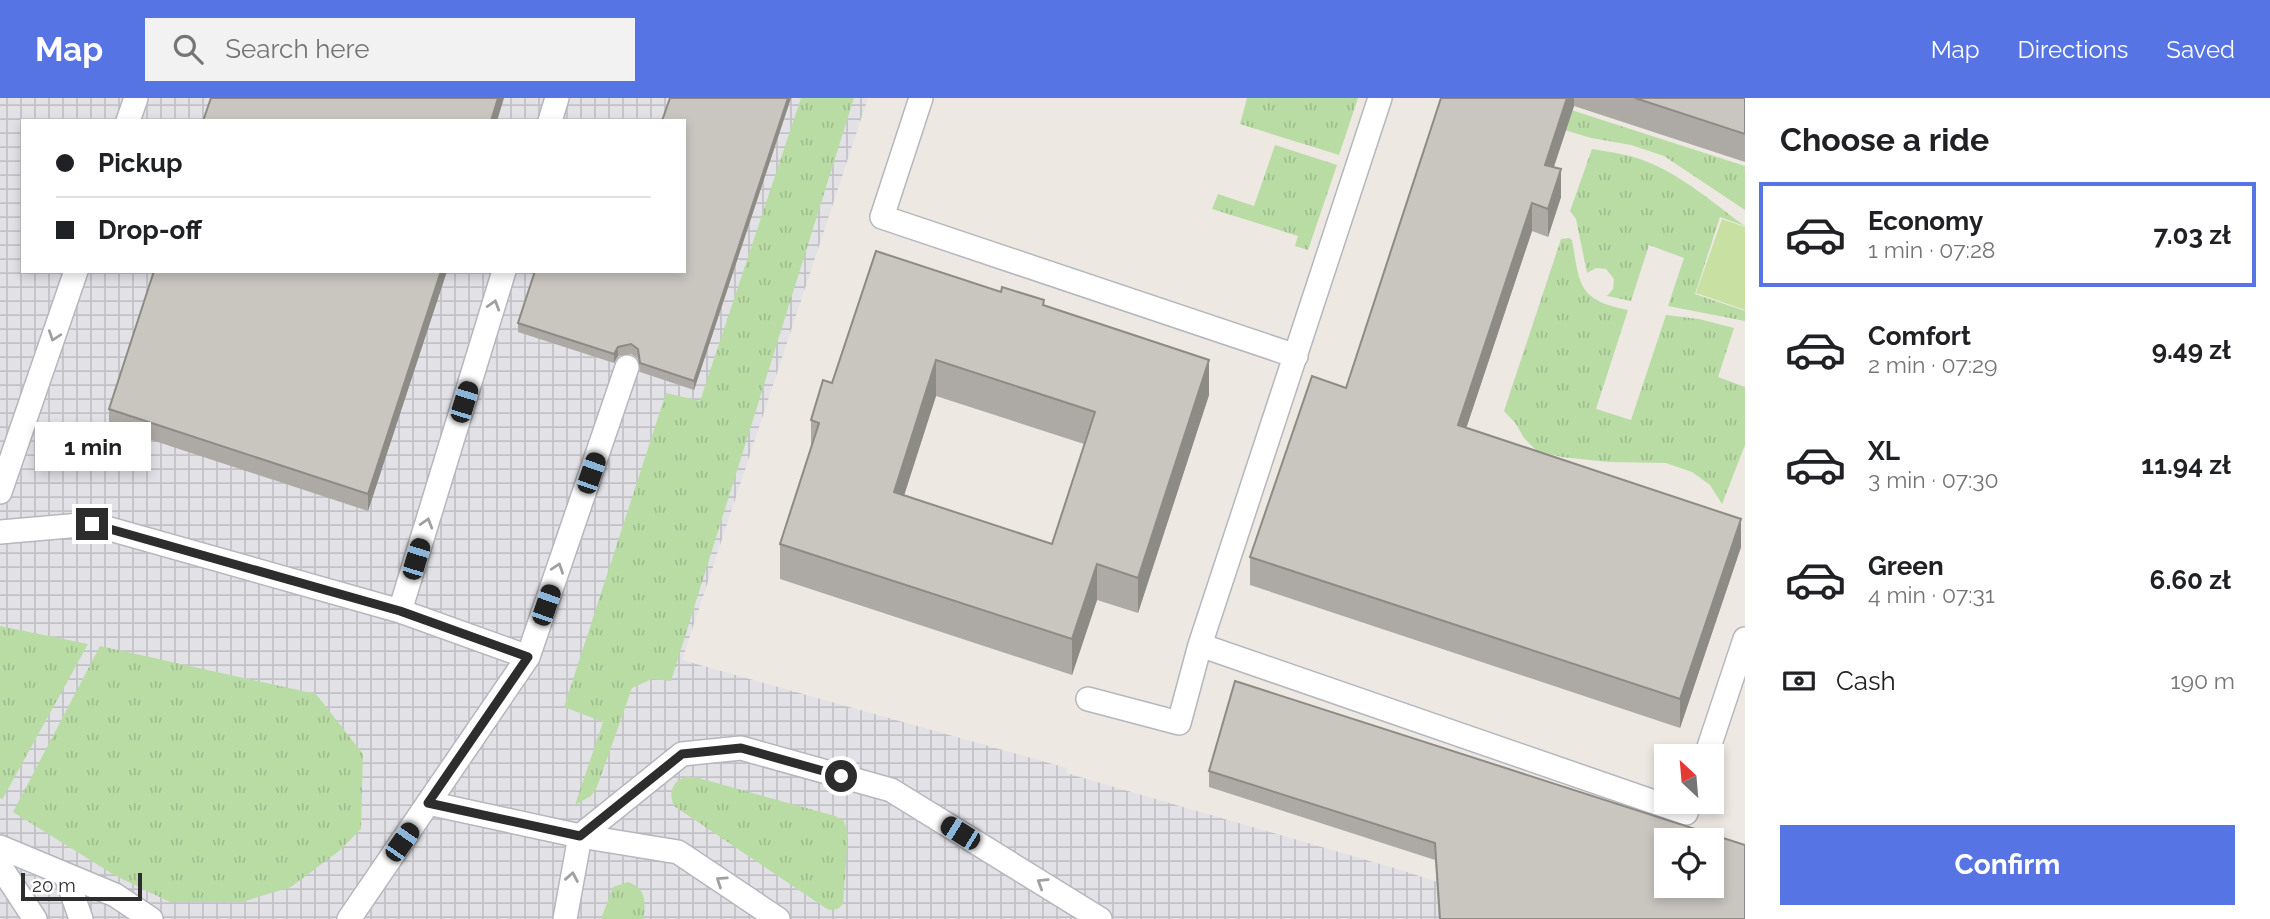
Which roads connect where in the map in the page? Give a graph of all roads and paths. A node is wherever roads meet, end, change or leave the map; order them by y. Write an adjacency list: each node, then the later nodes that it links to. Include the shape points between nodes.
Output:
1 (136, 98): 5 (lane)
2 (557, 98): 6 (lane)
3 (920, 98): 9 (lane, via 882,217)
4 (1380, 98): 9 (lane)
5 (129, 119)
6 (551, 119)
7 (75, 273): 11 (lane, one-way to 11)
8 (503, 273): 13 (lane, one-way to 8)
9 (1296, 356): 15 (lane)
10 (627, 367): 16 (lane, one-way to 10)
11 (0, 492)
12 (0, 532): 13 (lane, via 92,524)
13 (400, 611): 16 (lane)
14 (1745, 639): 18 (lane)
15 (1200, 645): 17 (lane, via 1180,723); 19 (lane)
16 (528, 657): 20 (lane)
17 (1088, 699)
18 (1710, 744)
19 (1654, 802)
20 (428, 803): 21 (lane); 28 (lane)
21 (580, 836): 29 (lane, one-way to 21); 30 (lane, one-way to 21, via 678,852); 31 (lane, one-way to 21, via 891,790 741,748 682,754)
22 (0, 847): 24 (lane)
23 (0, 866): 25 (lane)
24 (66, 876): 26 (lane); 27 (lane, via 115,895)
25 (35, 919)
26 (82, 919)
27 (151, 919)
28 (349, 919)
29 (565, 919)
30 (778, 919)
31 (1100, 919)

